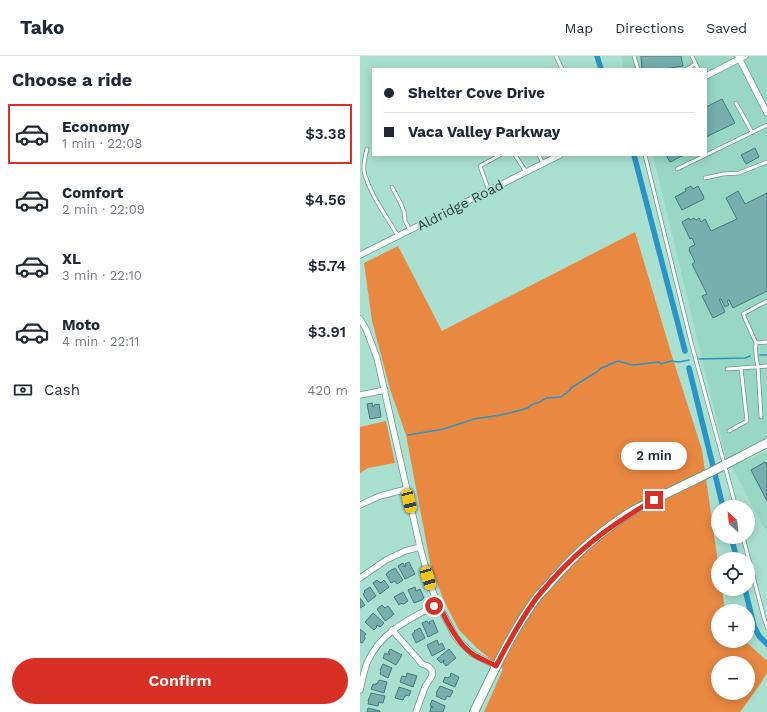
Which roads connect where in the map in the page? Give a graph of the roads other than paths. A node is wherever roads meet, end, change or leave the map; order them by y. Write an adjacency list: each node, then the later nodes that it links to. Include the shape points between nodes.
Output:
1 (556, 56): 6 (lane)
2 (634, 56): 7 (lane)
3 (693, 56): 5 (lane)
4 (741, 57): 10 (street); 12 (street)
5 (696, 64): 8 (lane); 9 (lane)
6 (562, 68)
7 (638, 68)
8 (689, 68)
9 (698, 68)
10 (707, 75)
11 (736, 103): 14 (lane)
12 (767, 113)
13 (767, 125): 14 (lane)
14 (752, 132): 16 (lane)
15 (366, 149): 31 (lane, via 364,172 370,188)
16 (707, 154)
17 (498, 156): 29 (lane, via 480,166)
18 (517, 156): 26 (lane)
19 (539, 156): 24 (lane)
20 (558, 156): 24 (street, Aldridge Road)
21 (645, 156): 46 (lane)
22 (704, 156): 25 (lane)
23 (767, 162): 27 (lane, via 739,173)
24 (543, 164): 26 (street, Aldridge Road)
25 (677, 169)
26 (526, 172): 29 (street, Aldridge Road)
27 (704, 178)
28 (392, 187): 30 (lane)
29 (489, 191): 30 (street, Aldridge Road)
30 (410, 230): 31 (street, Aldridge Road)
31 (398, 236): 32 (street, Aldridge Road)
32 (360, 255)
33 (767, 301): 36 (lane, via 743,314)
34 (360, 319): 41 (street, via 377,358)
35 (767, 342): 36 (lane)
36 (756, 343): 38 (lane)
37 (767, 366): 38 (lane)
38 (758, 367): 39 (lane); 43 (lane)
39 (741, 368): 40 (lane); 44 (lane, via 747,421)
40 (726, 369)
41 (385, 390): 42 (street); 47 (street)
42 (360, 395)
43 (761, 416)
44 (729, 431)
45 (767, 444): 46 (street)
46 (722, 466): 48 (lane); 56 (street, via 632,512 593,540 536,599)
47 (407, 489): 49 (street, via 380,496); 51 (street)
48 (734, 500)
49 (360, 505)
50 (745, 544): 54 (lane)
51 (420, 547): 52 (street, via 386,560); 53 (street)
52 (360, 578)
53 (438, 604): 55 (street); 56 (street, via 460,642 473,654)
54 (767, 627)
55 (392, 630): 57 (street, via 367,663); 58 (street, via 422,664 432,670 432,676)
56 (496, 666): 59 (street)
57 (360, 690)
58 (416, 712)
59 (474, 712)

